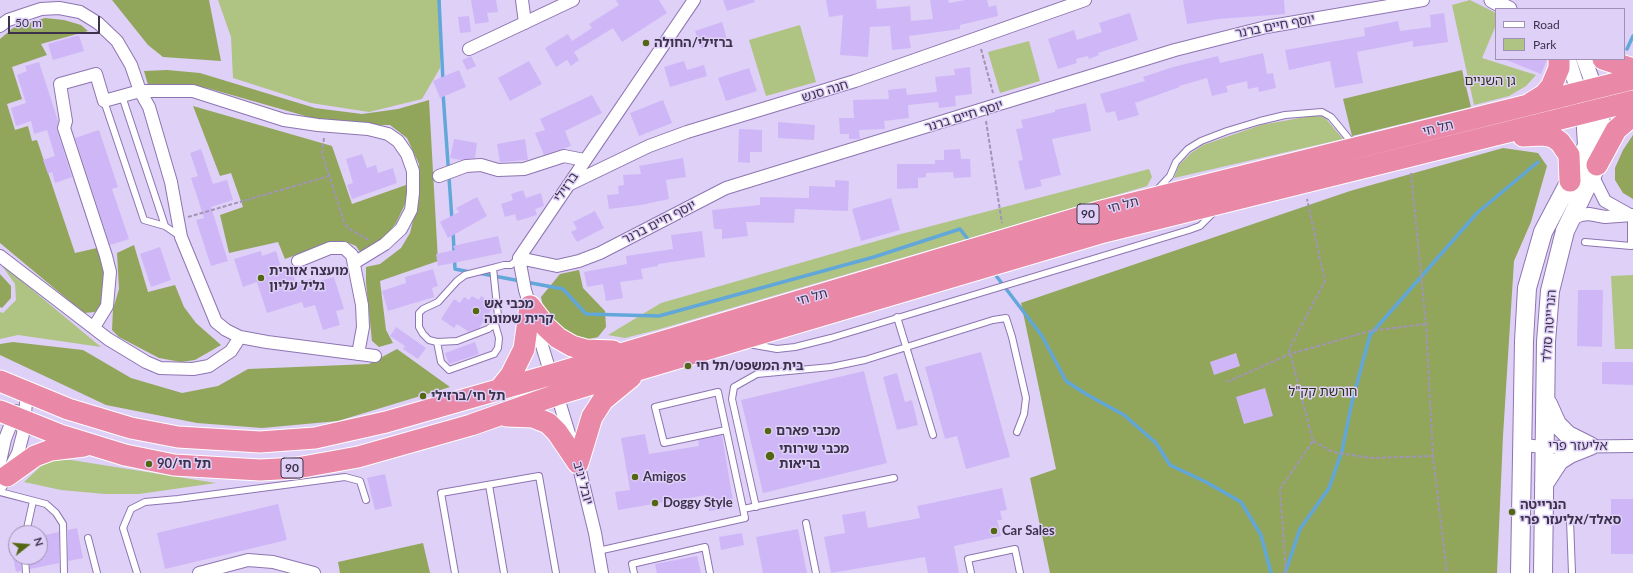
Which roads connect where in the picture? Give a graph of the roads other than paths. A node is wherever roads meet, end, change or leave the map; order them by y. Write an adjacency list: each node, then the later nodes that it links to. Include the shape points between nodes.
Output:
1 (522, 0): 8 (street)
2 (573, 0): 8 (street)
3 (694, 0): 27 (street, ברזילי)
4 (1085, 0): 31 (street, חנה סנש, via 855,81 681,134 649,146)
5 (1423, 0): 40 (street, יוסף חיים ברנר, via 1223,37 726,188 579,261 557,266)
6 (1492, 0): 7 (street)
7 (1507, 8)
8 (525, 23): 10 (street)
9 (0, 26): 17 (street, via 8,20 41,9 59,8 80,12 98,23 117,41)
10 (469, 49)
11 (1559, 60): 22 (highway, via 1559,68 1551,87)
12 (1569, 60): 18 (street)
13 (1584, 60): 18 (street)
14 (1605, 60): 15 (highway)
15 (1633, 69)
16 (1633, 79): 18 (highway, תל חי / 90)
17 (140, 91): 19 (street); 37 (street, via 149,107 171,182); 42 (street, via 193,91 284,120 368,129 388,134 398,141 408,154 413,171 411,210 401,229 385,244)
18 (1587, 91): 22 (highway, תל חי / 90); 23 (main road, הנרייטה סולד)
19 (122, 96): 20 (street); 36 (lane)
20 (104, 101): 36 (lane, via 144,220); 47 (street, via 96,74 60,84 66,121 64,128 110,272 107,306)
21 (1633, 101): 23 (highway, תל חי / 90)
22 (1527, 106): 26 (highway, תל חי / 90)
23 (1592, 111): 25 (highway, תל חי / 90); 28 (main road, הנרייטה סולד, via 1603,138); 30 (main road, הנרייטה סולד, via 1587,145)
24 (1633, 115): 28 (highway, via 1616,130)
25 (1494, 136): 30 (highway, via 1553,137 1569,155); 33 (highway, תל חי / 90)
26 (1362, 146): 32 (highway, תל חי / 90); 32 (lane, via 1349,139 1330,117 1322,112 1267,119 1227,131 1188,149 1176,162 1170,176)
27 (584, 160): 29 (street, via 564,156 524,169 498,170 481,165 466,166); 31 (street, ברזילי)
28 (1594, 170): 34 (street, via 1605,201); 35 (main road, הנרייטה סולד)
29 (439, 176)
30 (1570, 181): 67 (main road, הנרייטה סולד, via 1543,232 1527,288)
31 (567, 186): 40 (street, ברזילי)
32 (1150, 198): 52 (highway, תל חי / 90)
33 (1222, 202): 45 (lane, via 1200,226 1189,230); 50 (highway, תל חי / 90, via 1049,248)
34 (1632, 215): 35 (street, via 1605,217 1585,214); 38 (lane, via 1631,246)
35 (1570, 220): 61 (main road, הנרייטה סולד, via 1550,292)
36 (165, 226): 37 (lane)
37 (181, 237): 48 (street, via 216,322)
38 (1586, 242)
39 (0, 256): 47 (street)
40 (519, 258): 43 (lane, via 510,265); 44 (street)
41 (298, 261): 42 (street, via 330,248 344,248 352,255)
42 (354, 263): 53 (street, via 362,304 363,327)
43 (494, 268): 46 (lane, via 498,316); 49 (lane, via 465,275 438,302 423,309 420,313 419,327 429,340)
44 (530, 306): 52 (highway, via 546,327 572,346 586,350); 56 (street); 58 (highway, via 524,349 511,375)
45 (897, 317): 50 (lane, via 795,347 777,349); 51 (lane)
46 (495, 324): 49 (lane, via 457,341); 49 (lane, via 499,338 498,348 494,354 449,370 441,362)
47 (94, 327): 48 (street, via 127,351 160,368 193,369 209,366 231,352)
48 (240, 337): 53 (street)
49 (437, 342)
50 (737, 342): 55 (highway, תל חי / 90)
51 (907, 346): 65 (lane, via 1006,318 1026,398 1024,414); 66 (lane); 79 (lane, via 832,367 757,374 734,387 732,399)
52 (626, 351): 56 (highway, תל חי / 90)
53 (358, 354): 54 (street)
54 (375, 356)
55 (641, 369): 60 (highway, תל חי / 90); 72 (highway, via 615,389 599,406 592,417)
56 (550, 375): 58 (highway, 90); 60 (street)
57 (0, 381): 59 (highway, 90)
58 (499, 390): 59 (highway, 90, via 352,431 294,441 260,442 178,437 131,428 68,409)
59 (27, 393): 63 (street)
60 (556, 395): 62 (highway, 90); 72 (street, יובל יניב)
61 (1545, 396): 68 (main road, via 1557,424 1568,435); 71 (main road, הנרייטה סולד)
62 (498, 415): 70 (highway, 90, via 358,458 297,468 231,469 180,465); 72 (highway, via 532,417 548,423)
63 (12, 416): 70 (highway, 90, via 60,435); 74 (street)
64 (726, 430): 64 (lane, via 718,392 656,406 664,443); 80 (lane)
65 (1017, 432)
66 (933, 435)
67 (1522, 445): 71 (street, אליעזר פרי); 100 (main road, הנרייטה סולד)
68 (1590, 446): 69 (street, אליעזר פרי); 71 (street, אליעזר פרי); 75 (main road, via 1559,461)
69 (1633, 446)
70 (101, 447): 74 (highway, via 80,446 50,450 35,456)
71 (1544, 447): 75 (main road, הנרייטה סולד)
72 (578, 464): 85 (street, יובל יניב)
73 (894, 478): 79 (lane)
74 (2, 479): 78 (lane)
75 (1544, 484): 101 (main road, הנרייטה סולד)
76 (489, 485): 91 (lane, via 441,493); 92 (lane); 93 (lane, via 539,476)
77 (366, 500): 88 (lane, via 360,481 345,477 145,502 131,509 123,528)
78 (33, 501): 83 (lane); 86 (lane, via 46,504 63,524)
79 (756, 507): 80 (lane)
80 (743, 509): 85 (lane, via 745,518)
81 (1570, 520): 102 (lane)
82 (806, 523): 97 (lane)
83 (28, 525)
84 (88, 538): 87 (lane)
85 (598, 551): 94 (street, יובל יניב)
86 (64, 573)
87 (97, 573)
88 (137, 573)
89 (199, 573): 90 (street, via 248,560 273,562)
90 (314, 573)
91 (455, 573)
92 (504, 573)
93 (556, 573)
94 (602, 573)
95 (634, 573): 96 (lane, via 632,564 705,547)
96 (710, 573)
97 (816, 573)
98 (971, 573): 99 (lane, via 968,559 1015,549)
99 (1020, 573)
100 (1520, 573)
101 (1543, 573)
102 (1572, 573)

